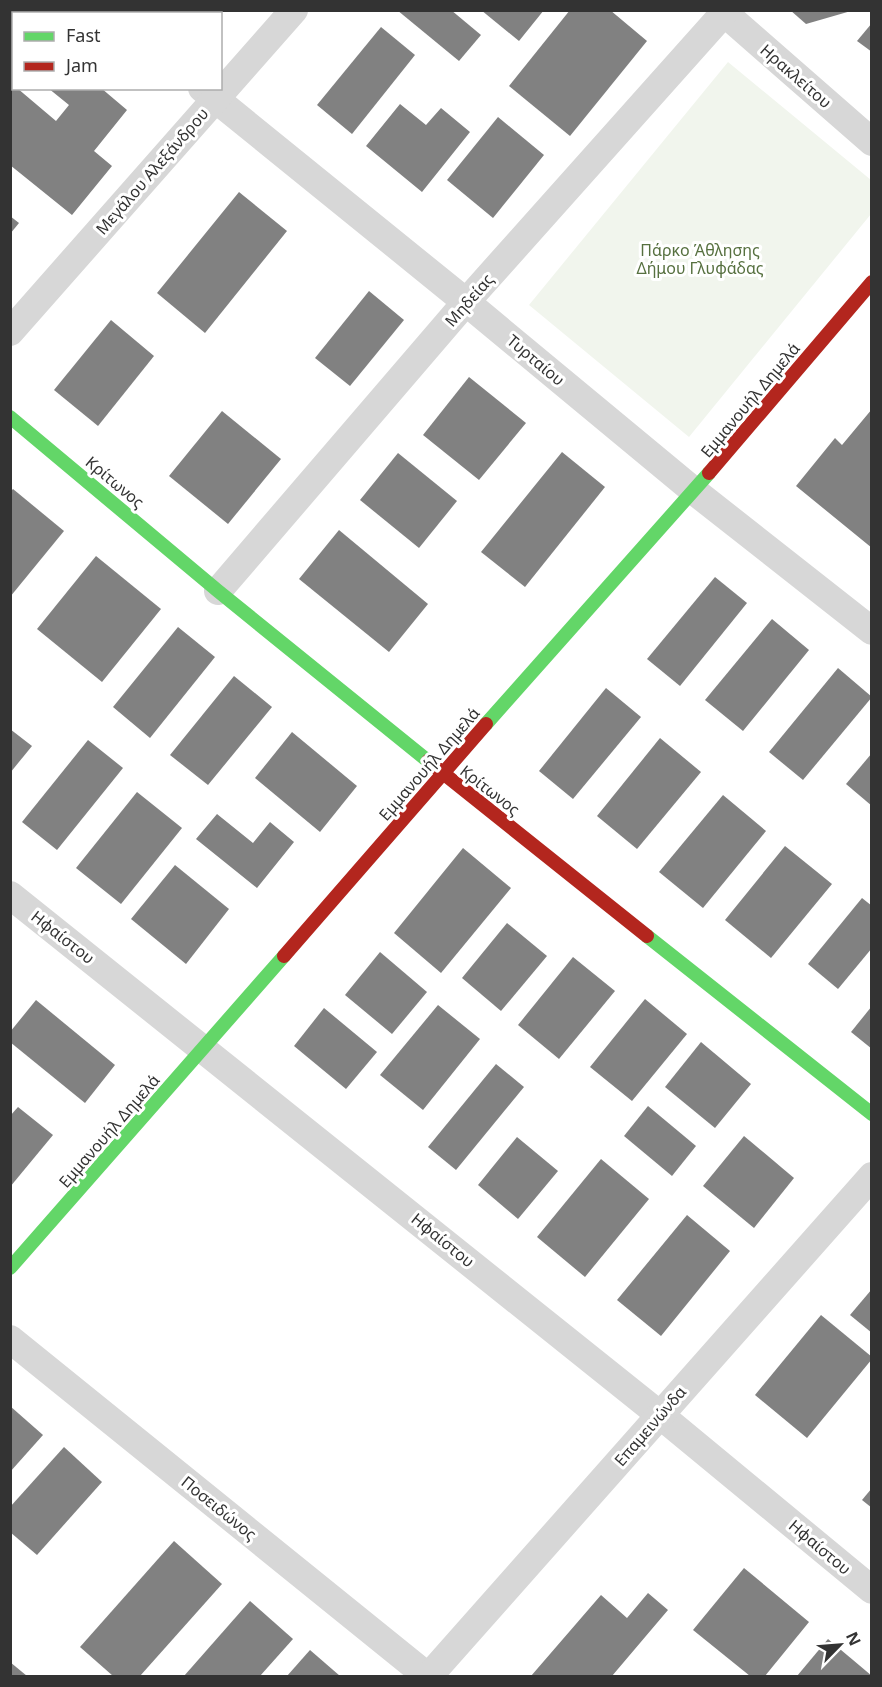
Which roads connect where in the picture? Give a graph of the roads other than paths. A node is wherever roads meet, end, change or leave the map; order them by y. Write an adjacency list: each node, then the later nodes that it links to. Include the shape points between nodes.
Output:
1 (294, 10): 3 (street, Μεγάλου Αλεξάνδρου)
2 (723, 12): 5 (street, Ηρακλείτου); 7 (street, Μηδείας)
3 (222, 81)
4 (209, 94): 7 (street, Τυρταίου); 8 (street, Μεγάλου Αλεξάνδρου)
5 (872, 142)
6 (872, 282): 10 (street, Εμμανουήλ Δημελά)
7 (466, 302): 10 (street, Τυρταίου); 11 (street, Μηδείας)
8 (10, 332)
9 (10, 417): 11 (street, Κρίτωνος)
10 (694, 491): 12 (street, Τυρταίου); 13 (street, Εμμανουήλ Δημελά)
11 (218, 591): 13 (street, Κρίτωνος)
12 (872, 631)
13 (442, 773): 15 (street, Εμμανουήλ Δημελά); 16 (street, Κρίτωνος)
14 (10, 895): 15 (street, Ηφαίστου)
15 (204, 1048): 18 (street, Εμμανουήλ Δημελά); 20 (street, Ηφαίστου)
16 (872, 1114)
17 (872, 1176): 20 (street, Επαμεινώνδα)
18 (10, 1268)
19 (10, 1339): 22 (street, Ποσειδώνος)
20 (660, 1415): 21 (street, Ηφαίστου); 22 (street, Επαμεινώνδα)
21 (872, 1590)
22 (428, 1677)

